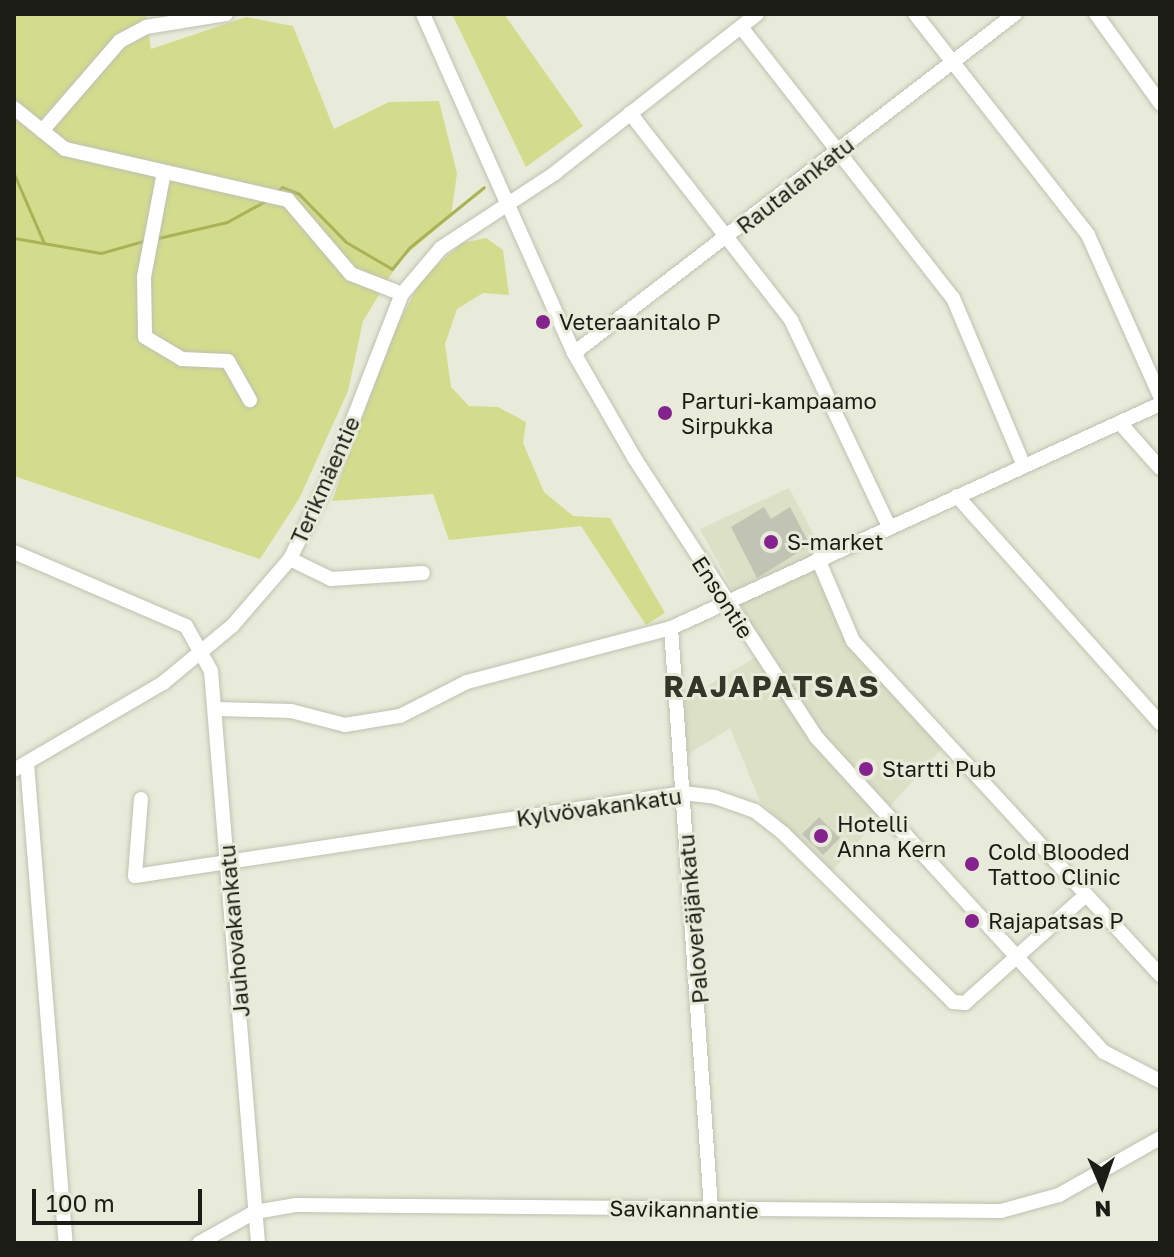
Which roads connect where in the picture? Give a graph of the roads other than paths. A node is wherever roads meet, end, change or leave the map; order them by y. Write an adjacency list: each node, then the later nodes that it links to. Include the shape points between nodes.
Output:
1 (226, 14): 12 (street, via 146,27 120,41)
2 (423, 14): 15 (street, Ensontie)
3 (757, 14): 7 (street, Terikmäentie)
4 (915, 14): 8 (street)
5 (1015, 14): 8 (street, Rautalankatu)
6 (1096, 14): 9 (street)
7 (741, 27): 11 (street, Terikmäentie); 13 (street)
8 (952, 61): 13 (street, Rautalankatu); 19 (street, via 1088,235)
9 (1160, 103)
10 (14, 108): 12 (street)
11 (630, 113): 15 (street, Terikmäentie, via 555,173); 16 (street)
12 (42, 131): 14 (street, via 65,149)
13 (840, 151): 16 (street, Rautalankatu); 23 (street, via 953,298)
14 (164, 172): 17 (street, via 288,200 351,274); 20 (street, via 144,277 145,337 182,359 228,361)
15 (505, 202): 17 (street, Terikmäentie, via 441,248); 18 (street, Ensontie)
16 (727, 238): 18 (street, Rautalankatu); 26 (street, via 815,362)
17 (402, 294): 28 (street, Terikmäentie, via 334,468)
18 (574, 353): 31 (street, Ensontie)
19 (1160, 396)
20 (250, 400)
21 (1160, 404): 22 (street)
22 (1120, 423): 23 (street); 24 (street)
23 (1024, 466): 25 (street)
24 (1160, 468)
25 (957, 496): 26 (street); 35 (street)
26 (889, 526): 29 (street)
27 (14, 552): 33 (street, via 186,626)
28 (290, 559): 30 (street, via 331,579); 33 (street, Terikmäentie)
29 (818, 559): 31 (street); 40 (street, via 853,641)
30 (423, 573)
31 (726, 601): 32 (street); 41 (street, Ensontie, via 849,778)
32 (671, 628): 34 (street, via 467,682 370,724 291,711); 37 (street, Paloveräjänkatu)
33 (203, 651): 34 (street, Jauhovakankatu); 36 (street, Terikmäentie, via 163,683)
34 (217, 709): 39 (street, Jauhovakankatu)
35 (1160, 723)
36 (21, 767): 47 (street)
37 (683, 793): 39 (street, Kylvövakankatu); 41 (street, Kylvövakankatu, via 755,811 774,825 953,1002 965,1003); 45 (street, Paloveräjänkatu)
38 (141, 799): 39 (street, Kylvövakankatu, via 135,876)
39 (228, 863): 46 (street, Jauhovakankatu)
40 (1086, 895): 41 (street, Kylvövakankatu); 42 (street)
41 (1015, 955): 43 (street, Ensontie, via 1104,1052)
42 (1160, 975)
43 (1160, 1081)
44 (1160, 1138): 45 (street, Savikannantie, via 1059,1195 1001,1211)
45 (711, 1209): 46 (street, Savikannantie, via 296,1205)
46 (255, 1212): 48 (street, Savikannantie); 49 (street, Jauhovakankatu)
47 (66, 1243)
48 (199, 1243)
49 (258, 1243)

